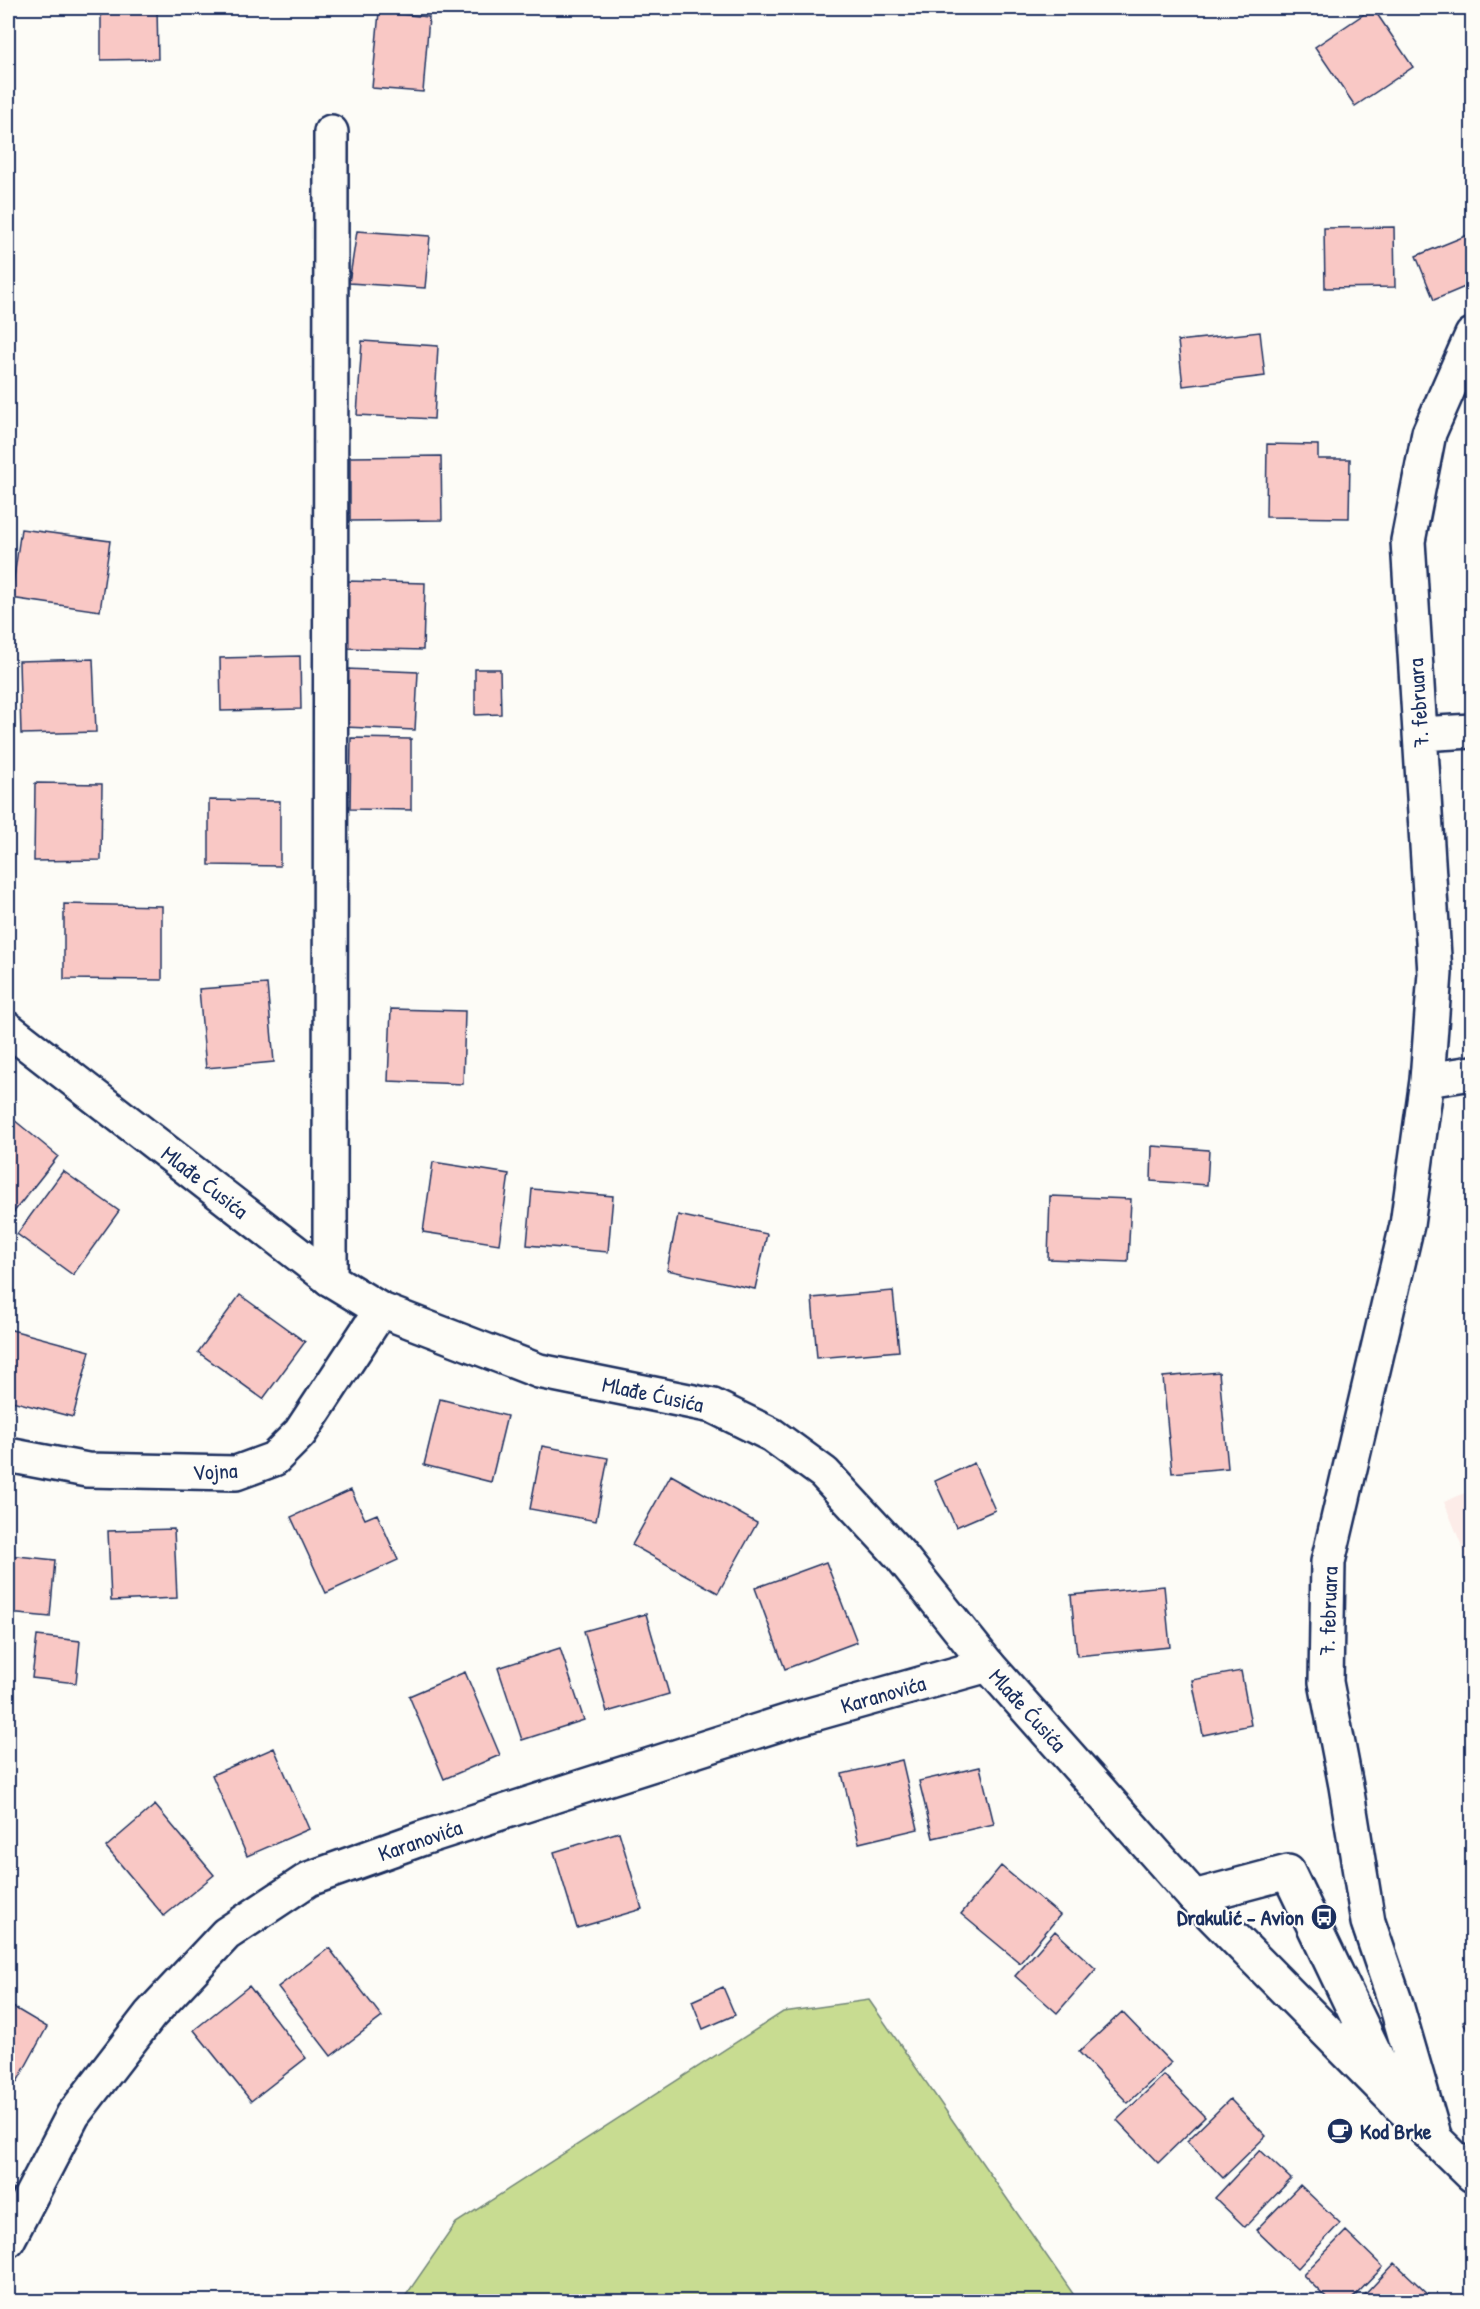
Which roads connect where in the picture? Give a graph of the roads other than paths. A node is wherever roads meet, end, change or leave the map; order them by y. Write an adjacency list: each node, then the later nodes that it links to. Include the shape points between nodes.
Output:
1 (331, 132): 8 (street)
2 (1473, 335): 4 (street, 7. februara, via 1429,433 1408,541)
3 (1473, 731): 4 (street)
4 (1420, 734): 7 (street, 7. februara, via 1435,973)
5 (8, 1029): 8 (street, Mlađe Ćusića)
6 (1473, 1073): 7 (street)
7 (1427, 1080): 14 (street, 7. februara, via 1407,1225 1328,1562 1326,1682 1368,1922)
8 (330, 1279): 9 (street, Mlađe Ćusića)
9 (381, 1310): 10 (street, Vojna, via 300,1433 274,1459 236,1473 87,1470); 11 (street, Mlađe Ćusića, via 540,1371 713,1406 772,1435 824,1473 900,1555)
10 (8, 1455)
11 (988, 1665): 12 (street, Mlađe Ćusića); 16 (street, Karanovića, via 792,1720 575,1788 309,1879 226,1934 150,2015 74,2115)
12 (1194, 1897): 13 (street, Mlađe Ćusića); 13 (street, Mlađe Ćusića, via 1288,1872)
13 (1400, 2106): 14 (street, Mlađe Ćusića)
14 (1435, 2139): 15 (street, Mlađe Ćusića)
15 (1473, 2175)
16 (8, 2240)

